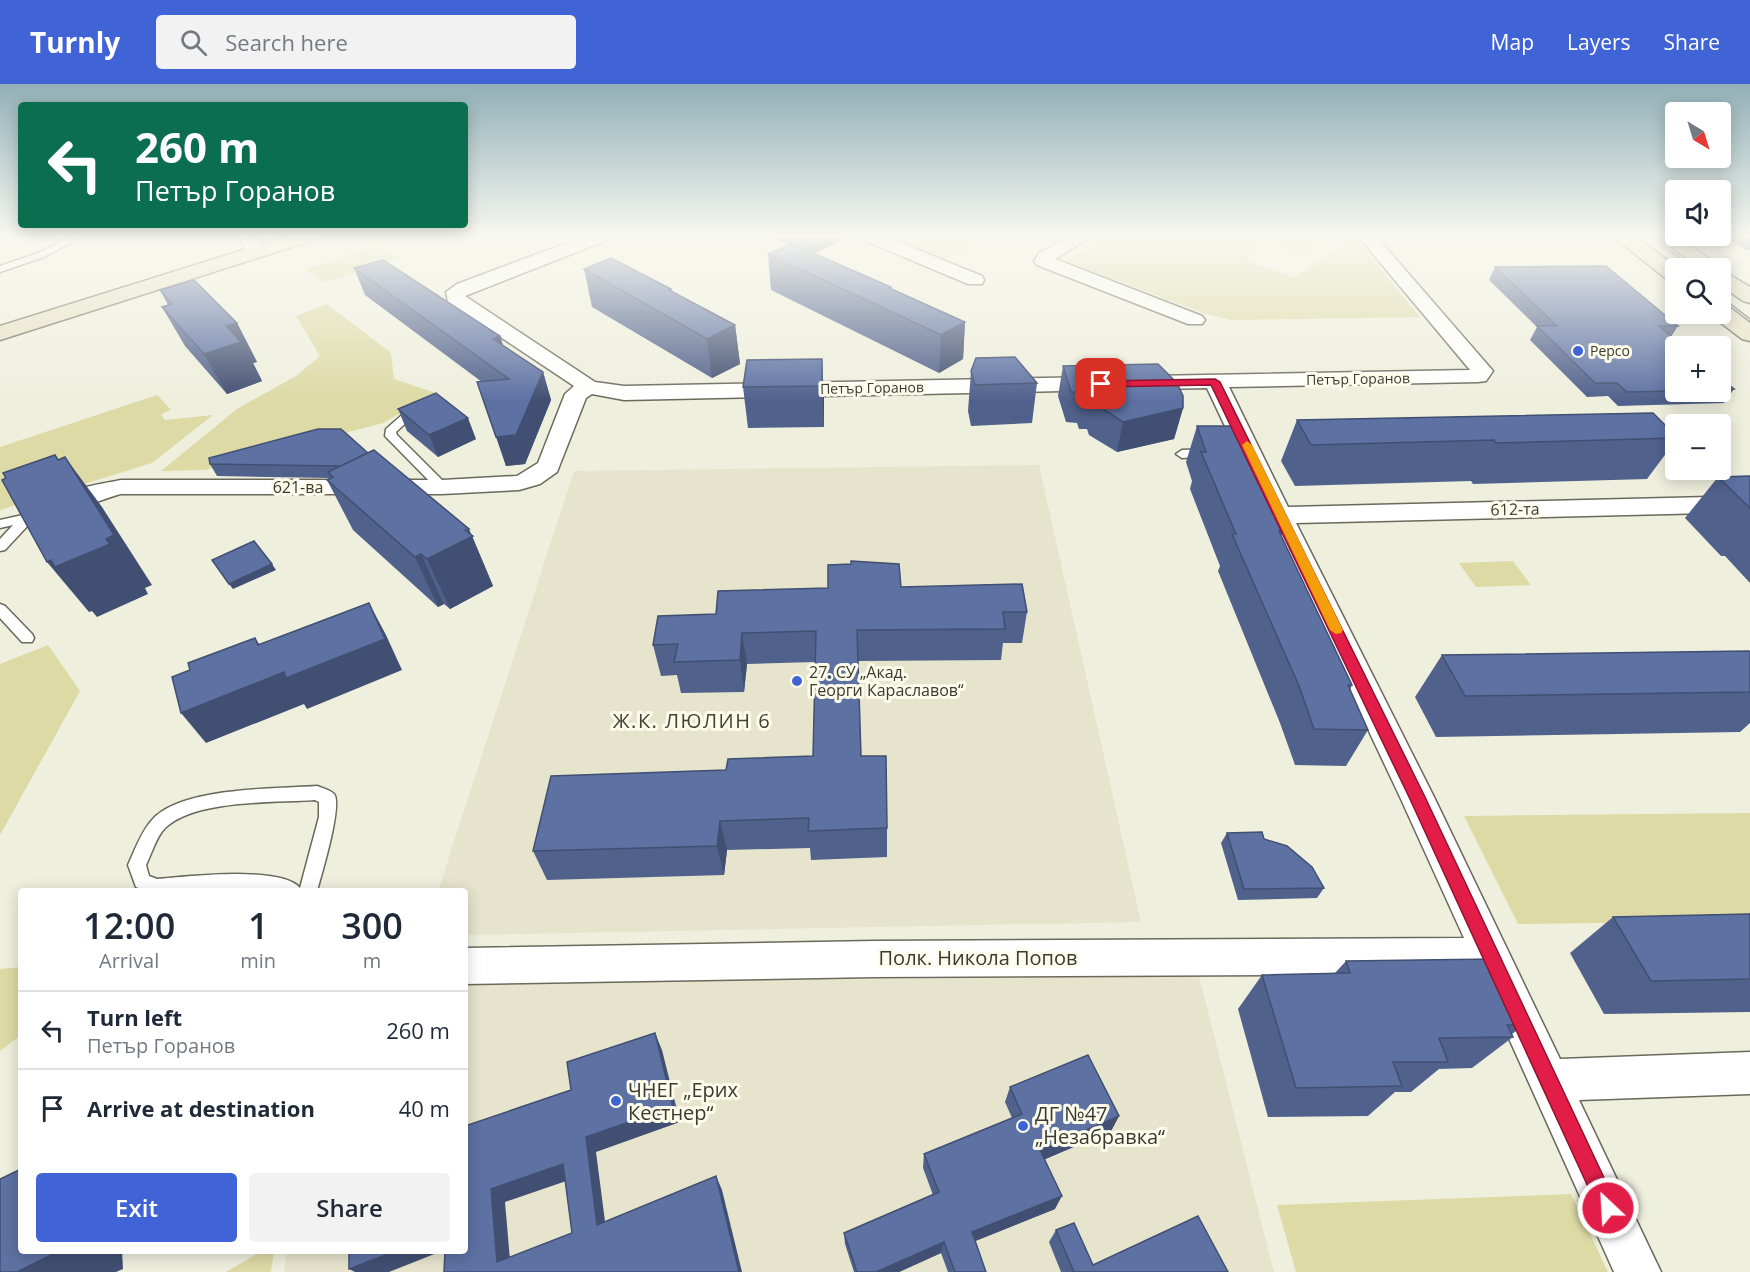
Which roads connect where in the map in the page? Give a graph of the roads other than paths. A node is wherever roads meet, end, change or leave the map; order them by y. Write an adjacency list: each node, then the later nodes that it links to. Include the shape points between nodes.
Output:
1 (120, 290): 7 (main road)
2 (461, 290): 10 (street, Петър Горанов, via 454,295 457,300)
3 (1119, 290): 6 (street)
4 (1414, 290): 9 (street, Петър Горанов, via 1481,374)
5 (1731, 319): 8 (main road)
6 (1195, 320)
7 (0, 333)
8 (1750, 334)
9 (1215, 382): 10 (street, Петър Горанов, via 624,393); 16 (street, via 1245,452)
10 (589, 387): 14 (street, 621-ва, via 576,394 549,467 541,474 506,485)
11 (433, 405): 14 (lane, via 407,416 390,431)
12 (1216, 453): 13 (lane)
13 (1182, 454)
14 (442, 487): 17 (street, 621-ва, via 121,486)
15 (1746, 507): 16 (street, 612-та)
16 (1281, 515): 24 (street)
17 (27, 518): 18 (lane); 19 (lane)
18 (0, 526)
19 (0, 548)
20 (0, 609): 21 (lane)
21 (27, 638)
22 (281, 888): 23 (lane, via 254,881 156,887 142,881 137,865 158,824 170,813 195,804 317,794 328,799)
23 (310, 888)
24 (1491, 956): 25 (street, Полк. Никола Попов); 27 (street)
25 (468, 966)
26 (1750, 1073): 27 (street)
27 (1547, 1080): 28 (street)
28 (1638, 1272)

